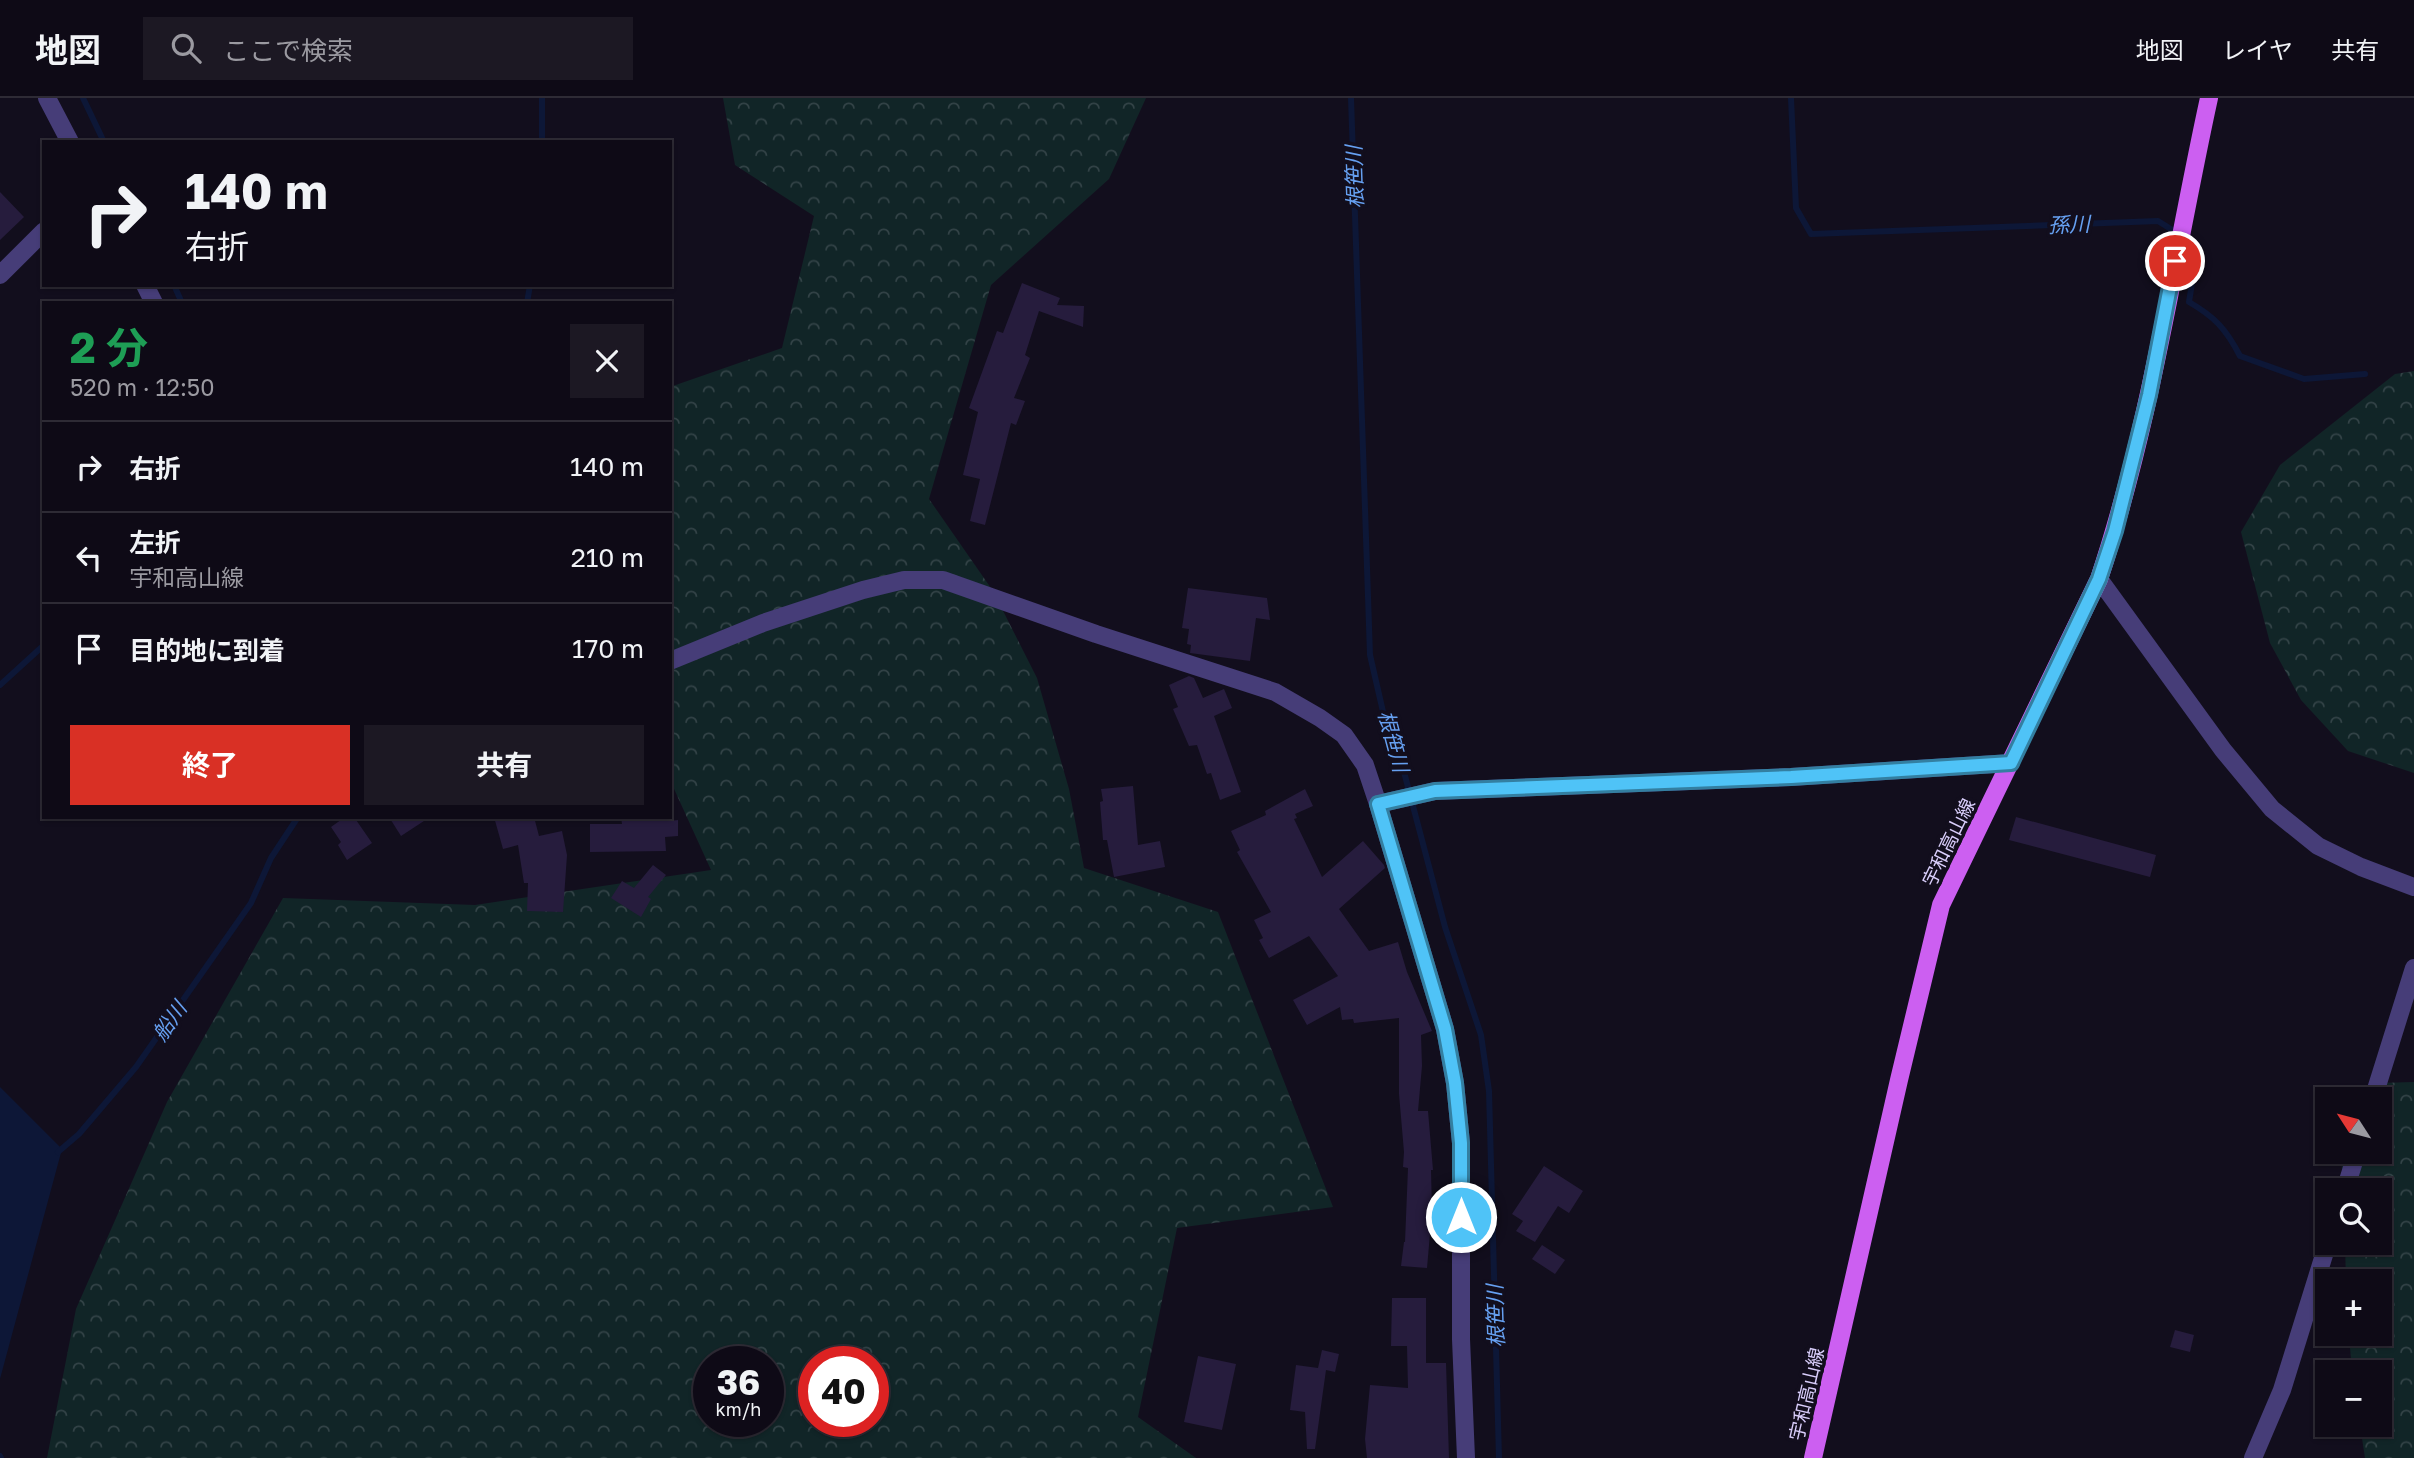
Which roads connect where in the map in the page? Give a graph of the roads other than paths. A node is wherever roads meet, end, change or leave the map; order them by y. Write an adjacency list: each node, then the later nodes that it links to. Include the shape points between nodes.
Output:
1 (47, 98): 3 (street)
2 (2209, 98): 6 (main road, 宇和高山線, via 2149,395)
3 (69, 140)
4 (42, 233): 5 (street)
5 (0, 275)
6 (2099, 579): 8 (main road, 宇和高山線); 10 (street, via 2272,809 2318,846)
7 (672, 660): 9 (street, via 763,623 863,590 904,580 943,580 1275,692 1344,735)
8 (2011, 763): 9 (street, via 1435,791); 15 (main road, 宇和高山線, via 1941,905)
9 (1384, 803): 14 (street, via 1445,1029 1455,1083 1461,1143)
10 (2414, 887)
11 (2414, 968): 12 (street)
12 (2377, 1087)
13 (2324, 1255): 16 (street, via 2282,1390)
14 (1466, 1458)
15 (1813, 1458)
16 (2253, 1458)

